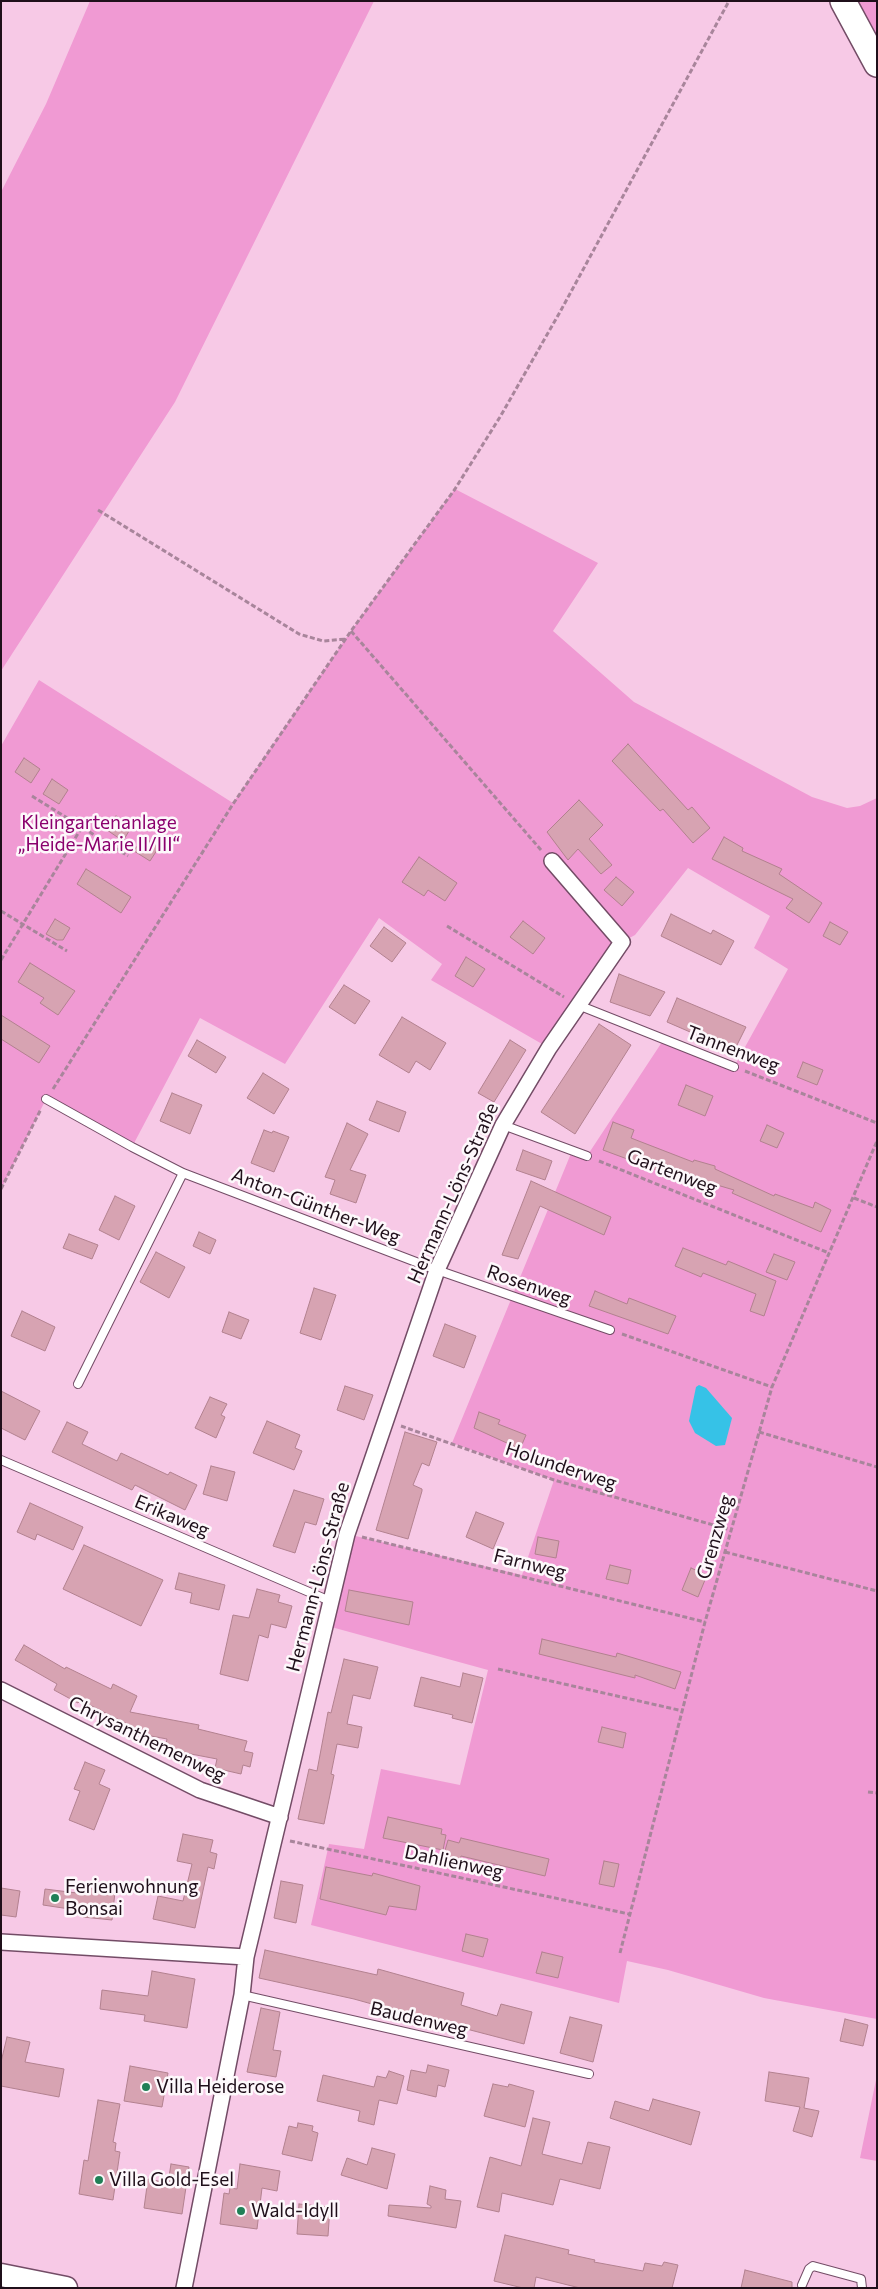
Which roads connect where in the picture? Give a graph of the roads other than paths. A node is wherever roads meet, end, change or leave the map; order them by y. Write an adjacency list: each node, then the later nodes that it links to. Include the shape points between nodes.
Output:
1 (843, 1): 2 (main road)
2 (877, 64)
3 (552, 862): 4 (street, Hermann-Löns-Straße, via 622,942)
4 (578, 1005): 5 (lane, Tannenweg); 7 (street, Hermann-Löns-Straße)
5 (734, 1067)
6 (46, 1099): 9 (lane, Anton-Günther-Weg)
7 (502, 1126): 8 (lane); 10 (street, Hermann-Löns-Straße)
8 (587, 1156)
9 (184, 1173): 10 (lane, Anton-Günther-Weg); 12 (lane)
10 (437, 1270): 11 (lane, Rosenweg); 14 (street, Hermann-Löns-Straße, via 347,1534)
11 (610, 1330)
12 (78, 1384)
13 (1, 1460): 14 (lane, Erikaweg)
14 (330, 1601): 16 (street, Hermann-Löns-Straße)
15 (1, 1690): 16 (street, Chrysanthemenweg, via 200,1790)
16 (280, 1817): 18 (street, Hermann-Löns-Straße)
17 (1, 1942): 18 (street)
18 (246, 1957): 19 (street, Hermann-Löns-Straße)
19 (242, 1995): 20 (lane, Baudenweg); 24 (street, Hermann-Löns-Straße)
20 (589, 2074)
21 (1, 2275): 23 (main road)
22 (802, 2285): 25 (lane, via 813,2266 861,2278)
23 (66, 2288)
24 (184, 2288)
25 (862, 2288)

